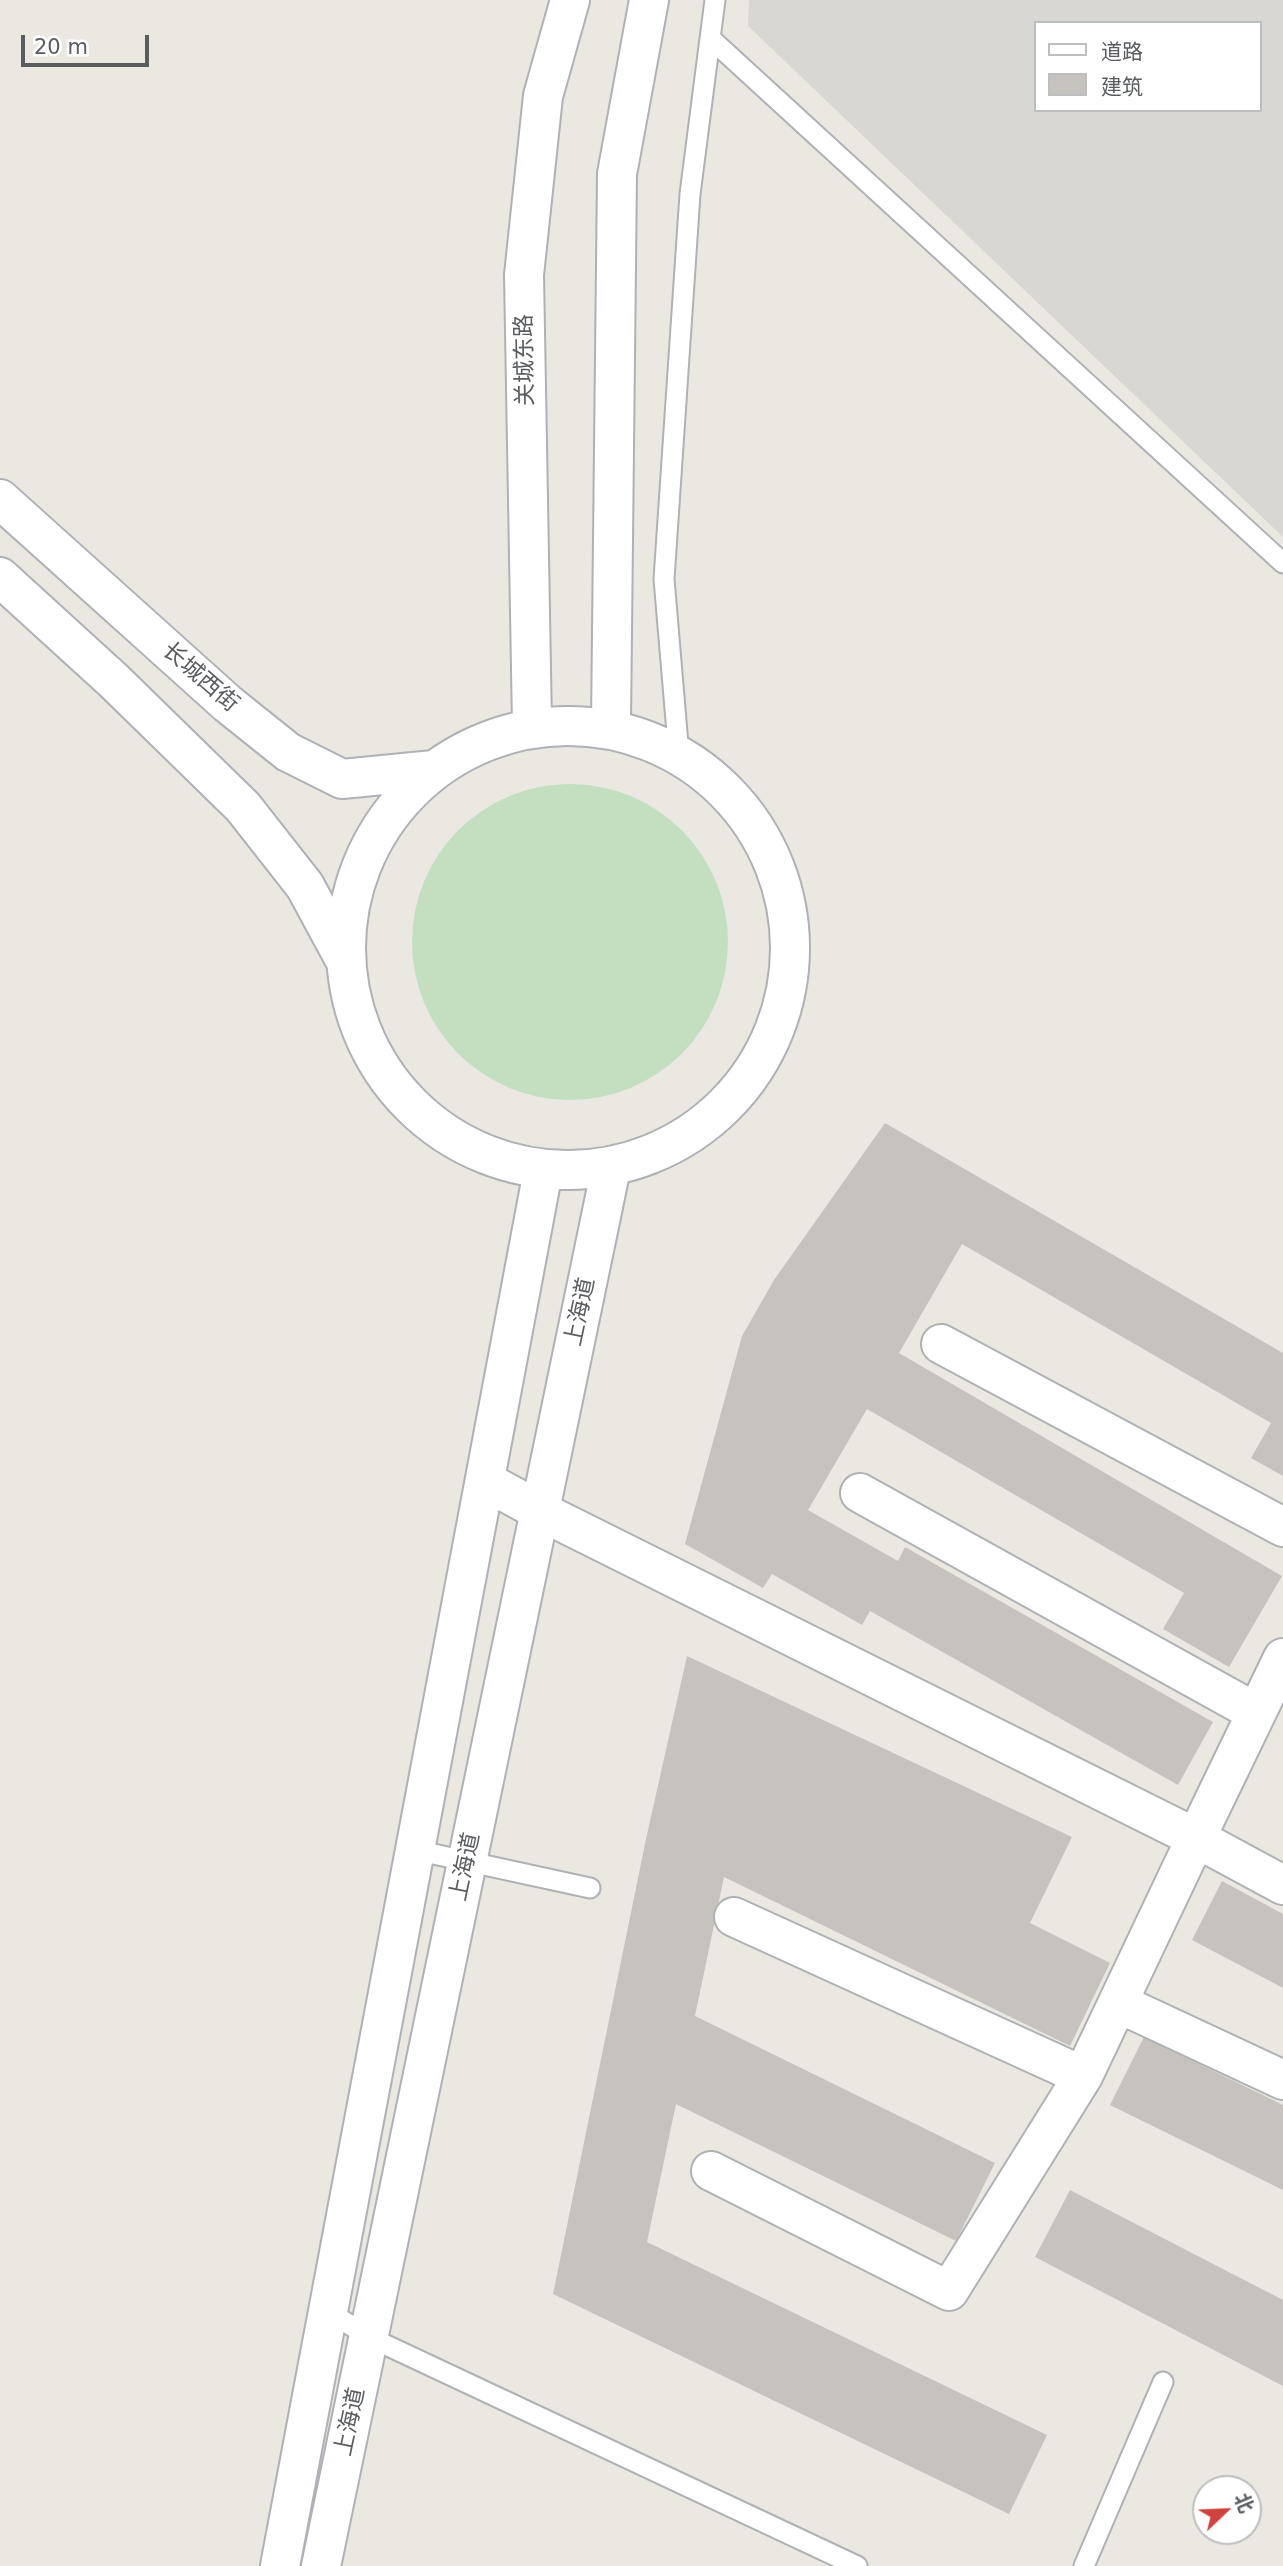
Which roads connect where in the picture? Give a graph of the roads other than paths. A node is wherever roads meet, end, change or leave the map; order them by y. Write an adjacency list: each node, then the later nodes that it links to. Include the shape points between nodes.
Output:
1 (570, 0): 9 (main road, 关城东路, via 543,96 524,275)
2 (649, 0): 8 (main road, via 617,174)
3 (715, 0): 4 (lane)
4 (710, 38): 6 (lane); 10 (lane, via 690,194 664,579)
5 (0, 499): 11 (main road, 长城西街, via 228,704 288,752 342,779)
6 (1283, 563)
7 (0, 577): 12 (main road, via 243,807 305,886)
8 (611, 723): 9 (main road); 10 (main road)
9 (532, 725): 11 (main road, via 474,746)
10 (679, 756): 13 (main road, via 726,793 762,841 780,885 790,956 781,1015 756,1069 717,1115 667,1149)
11 (434, 770): 12 (main road, via 400,801 373,839 351,897)
12 (345, 960): 14 (main road, via 357,1022 386,1077 429,1123 483,1156)
13 (611, 1168): 14 (main road); 18 (main road, 上海道)
14 (543, 1171): 16 (main road, 上海道)
15 (941, 1344): 19 (main road)
16 (485, 1480): 18 (main road); 23 (main road, 上海道)
17 (860, 1493): 21 (main road)
18 (540, 1511): 22 (main road); 24 (main road, 上海道)
19 (1283, 1527)
20 (1283, 1658): 21 (main road)
21 (1255, 1712): 22 (main road)
22 (1196, 1838): 25 (main road); 28 (main road)
23 (415, 1850): 24 (lane); 32 (main road, 上海道)
24 (467, 1861): 26 (lane); 33 (main road, 上海道)
25 (1283, 1885)
26 (590, 1888)
27 (734, 1917): 29 (main road)
28 (1118, 2003): 29 (main road); 30 (main road)
29 (1083, 2076): 31 (main road, via 948,2291)
30 (1283, 2080)
31 (711, 2171)
32 (328, 2311): 33 (lane); 35 (main road, 上海道)
33 (369, 2337): 36 (main road, 上海道); 37 (lane)
34 (1163, 2382): 38 (lane)
35 (280, 2566)
36 (321, 2566)
37 (857, 2566)
38 (1084, 2566)

